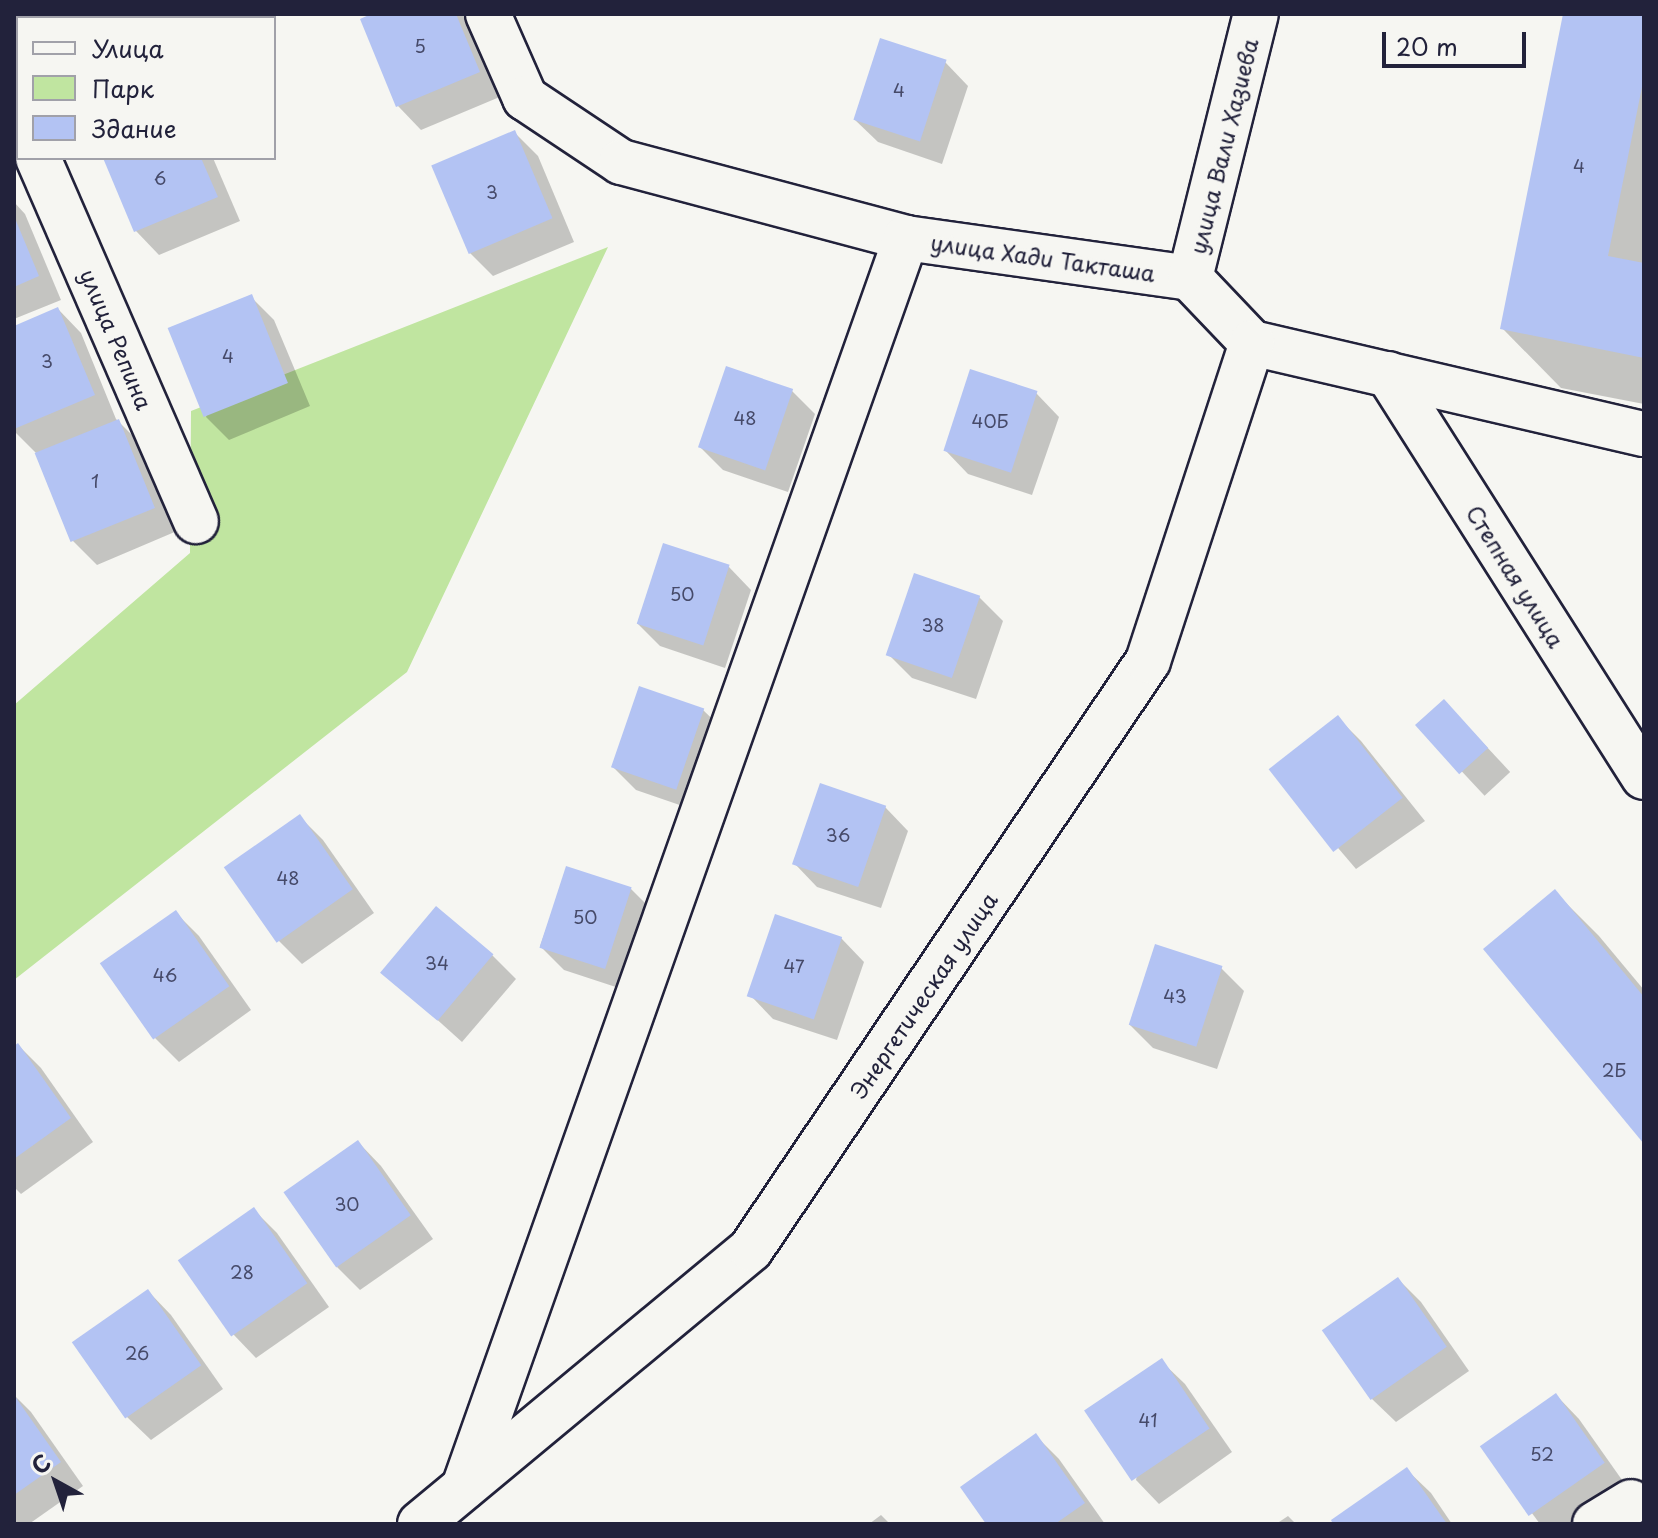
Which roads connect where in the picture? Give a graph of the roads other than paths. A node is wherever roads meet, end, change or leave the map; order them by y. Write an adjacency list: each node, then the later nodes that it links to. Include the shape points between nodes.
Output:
1 (488, 14): 4 (street, улица Хади Такташа, via 525,98 621,162)
2 (1256, 14): 5 (street, улица Вали Хазиева)
3 (39, 160): 9 (street, улица Репина)
4 (906, 238): 5 (street, улица Хади Такташа); 11 (street)
5 (1190, 278): 6 (street)
6 (1252, 343): 7 (street); 11 (street, Энергетическая улица, via 1148,661 751,1249)
7 (1388, 374): 8 (street); 10 (street, Степная улица)
8 (1644, 434)
9 (196, 521)
10 (1644, 777)
11 (464, 1487): 12 (street, Энергетическая улица)
12 (420, 1524)

